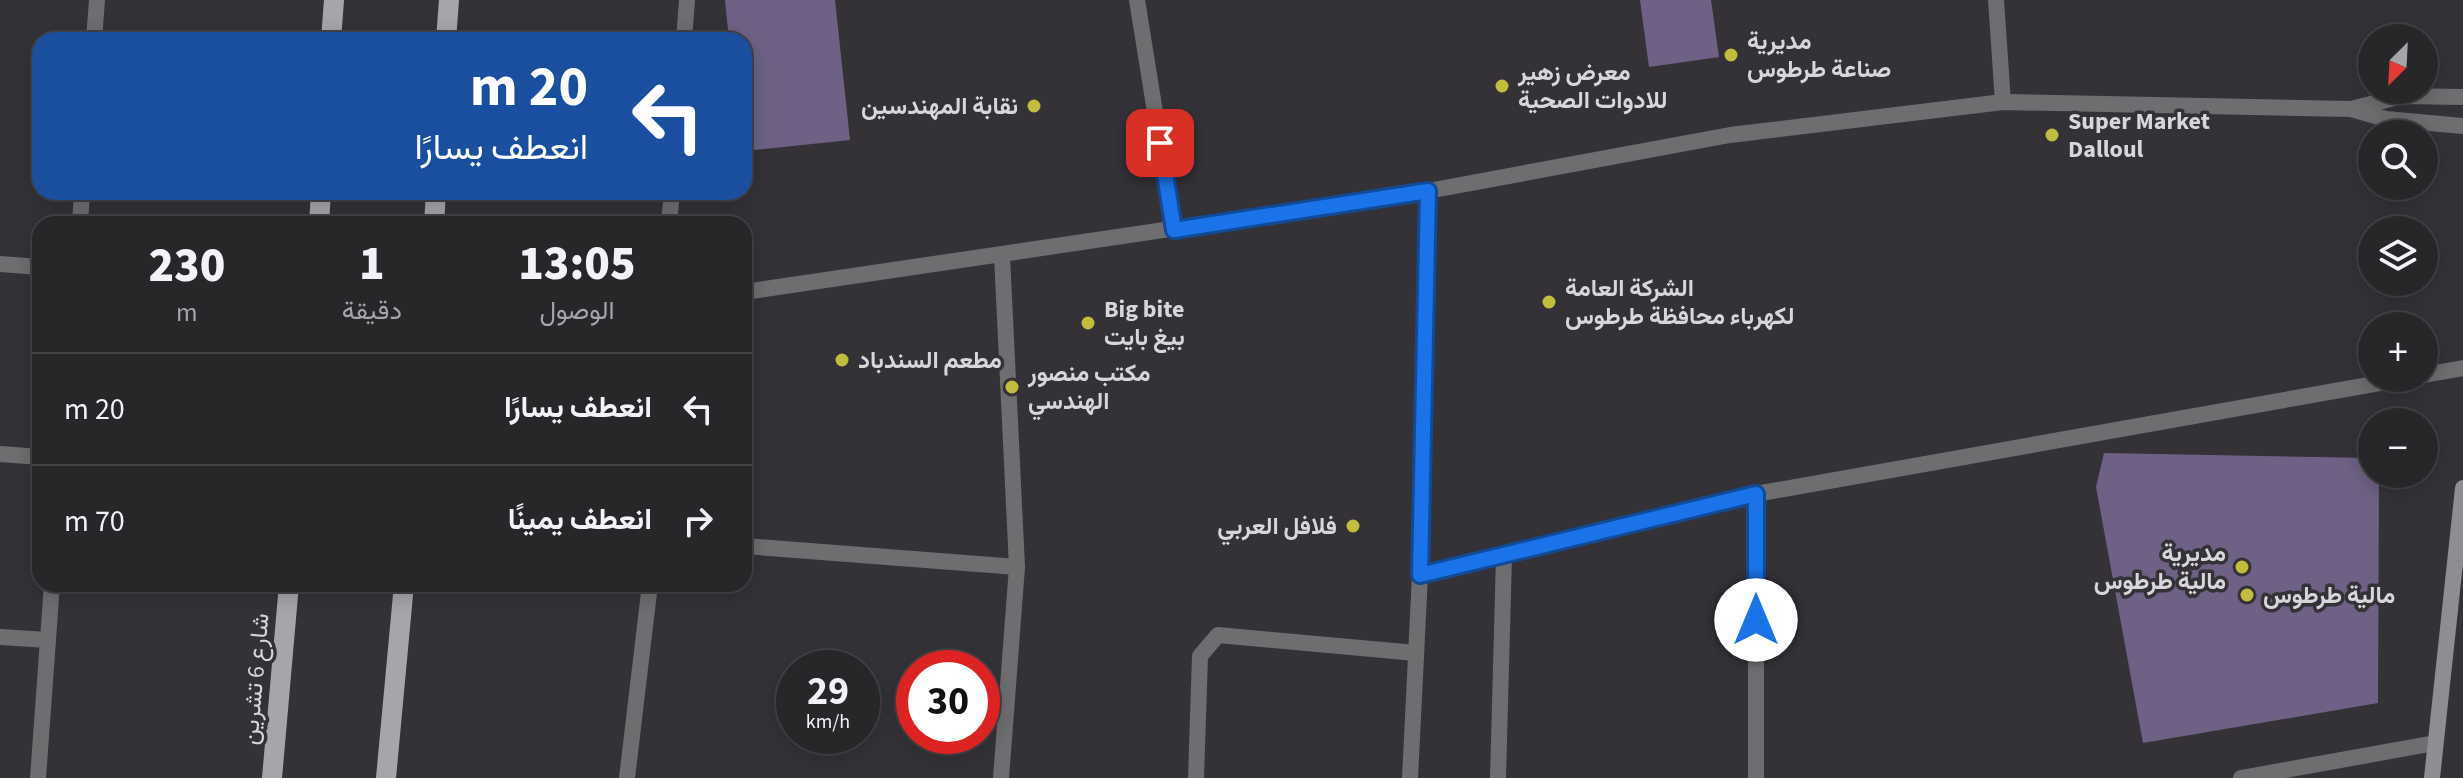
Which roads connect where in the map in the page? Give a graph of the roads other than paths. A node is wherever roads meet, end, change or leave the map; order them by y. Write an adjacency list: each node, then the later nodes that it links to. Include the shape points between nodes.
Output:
1 (97, 0): 7 (street)
2 (334, 0): 8 (main road)
3 (449, 0): 9 (main road)
4 (687, 0): 10 (street)
5 (1137, 0): 16 (street)
6 (1996, 0): 12 (street)
7 (95, 32)
8 (332, 32)
9 (447, 32)
10 (685, 32)
11 (2463, 97): 13 (street, via 2402,96)
12 (2003, 102): 13 (street); 15 (street, via 1730,135)
13 (2351, 109): 14 (street, via 2386,119)
14 (2463, 126)
15 (1428, 191): 16 (street); 31 (street)
16 (1174, 230): 17 (street)
17 (1002, 256): 20 (street); 30 (street)
18 (0, 264): 19 (street)
19 (32, 266)
20 (752, 291)
21 (2463, 368): 22 (street)
22 (2438, 372)
23 (2358, 387): 27 (street)
24 (0, 454): 25 (street)
25 (32, 456)
26 (2463, 488): 39 (main road)
27 (1756, 494): 29 (street); 48 (street)
28 (752, 547): 30 (street)
29 (1504, 556): 31 (street); 47 (street)
30 (1017, 567): 44 (street)
31 (1420, 575): 38 (street)
32 (51, 592): 37 (street)
33 (288, 592): 41 (main road, شارع 6 تشرين)
34 (403, 592): 42 (main road)
35 (649, 592): 43 (street)
36 (0, 637): 37 (street)
37 (48, 640): 40 (street)
38 (1416, 653): 45 (street, via 1218,635 1200,656); 46 (street)
39 (2435, 743): 49 (street); 50 (main road)
40 (38, 778)
41 (272, 778)
42 (386, 778)
43 (627, 778)
44 (1001, 778)
45 (1196, 778)
46 (1410, 778)
47 (1498, 778)
48 (1756, 778)
49 (2241, 778)
50 (2432, 778)

